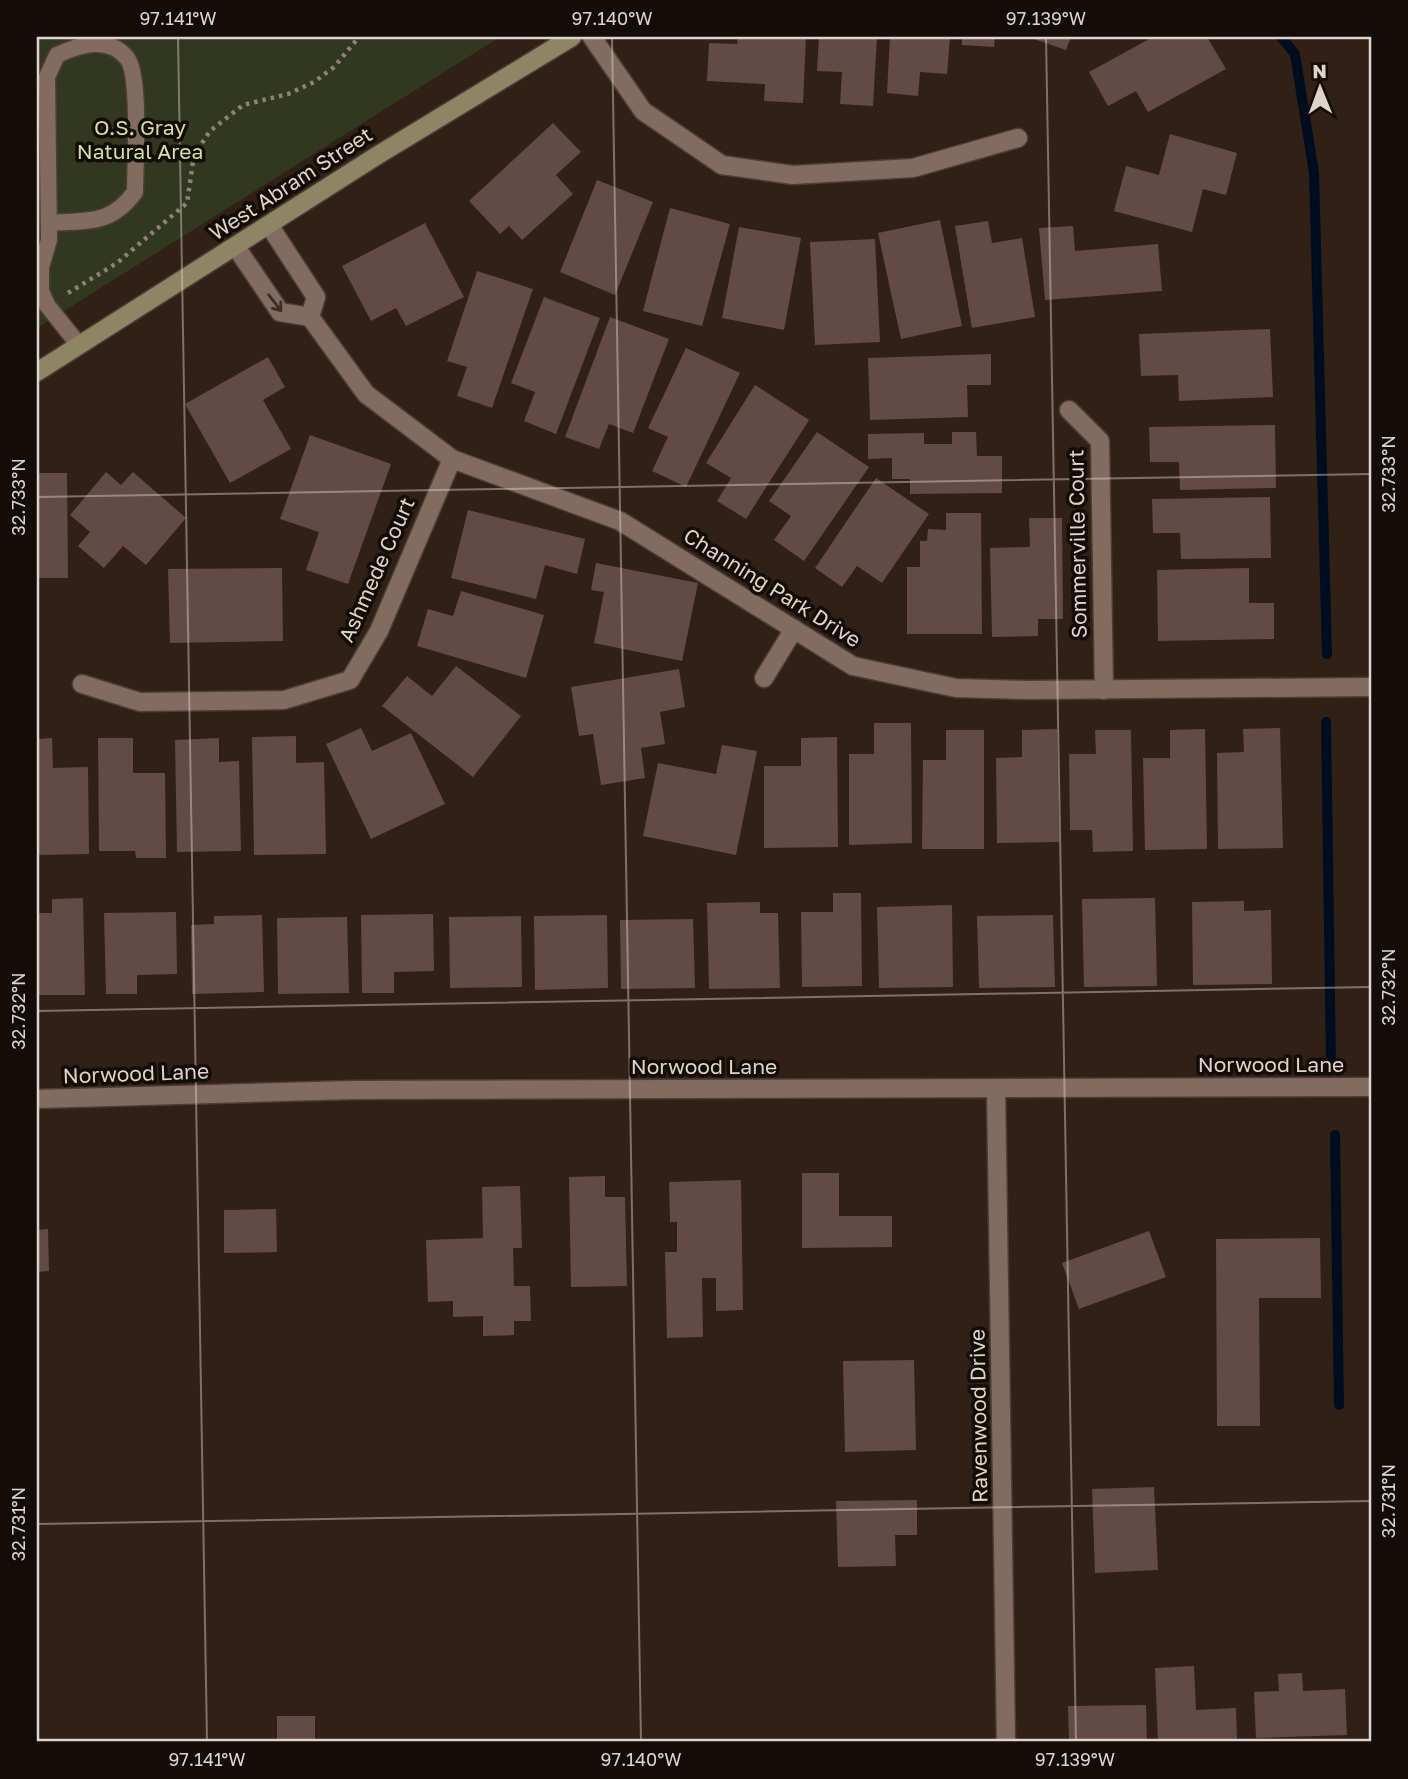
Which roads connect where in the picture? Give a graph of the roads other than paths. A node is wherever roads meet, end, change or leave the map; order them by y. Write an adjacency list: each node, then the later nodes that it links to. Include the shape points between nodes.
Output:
1 (572, 37): 5 (main road, West Abram Street)
2 (592, 37): 3 (street, via 643,111 722,165 793,175 913,168)
3 (1018, 138)
4 (49, 223): 4 (lane, via 47,78 57,55 82,43 107,45 127,58 135,82 135,192 108,219); 8 (lane, via 41,291 47,306)
5 (269, 225): 6 (main road, West Abram Street); 7 (street, via 316,297)
6 (236, 247): 7 (street, one-way to 7, via 280,312); 8 (main road, West Abram Street)
7 (310, 317): 11 (street, Channing Park Drive, via 366,394)
8 (79, 345): 9 (main road, West Abram Street)
9 (37, 372)
10 (1069, 410): 16 (street, Sommerville Court, via 1100,441)
11 (452, 459): 12 (street, Channing Park Drive, via 620,521); 14 (street, Ashmede Court, via 379,631 350,680 284,700 179,702 140,702)
12 (794, 629): 13 (street); 16 (street, Channing Park Drive, via 853,666 956,688)
13 (764, 678)
14 (82, 684)
15 (1371, 687): 16 (street, Channing Park Drive)
16 (1104, 690)
17 (1371, 1087): 18 (street, Norwood Lane)
18 (996, 1088): 19 (street, Norwood Lane, via 353,1090); 20 (street, Ravenwood Drive)
19 (37, 1099)
20 (1006, 1742)

